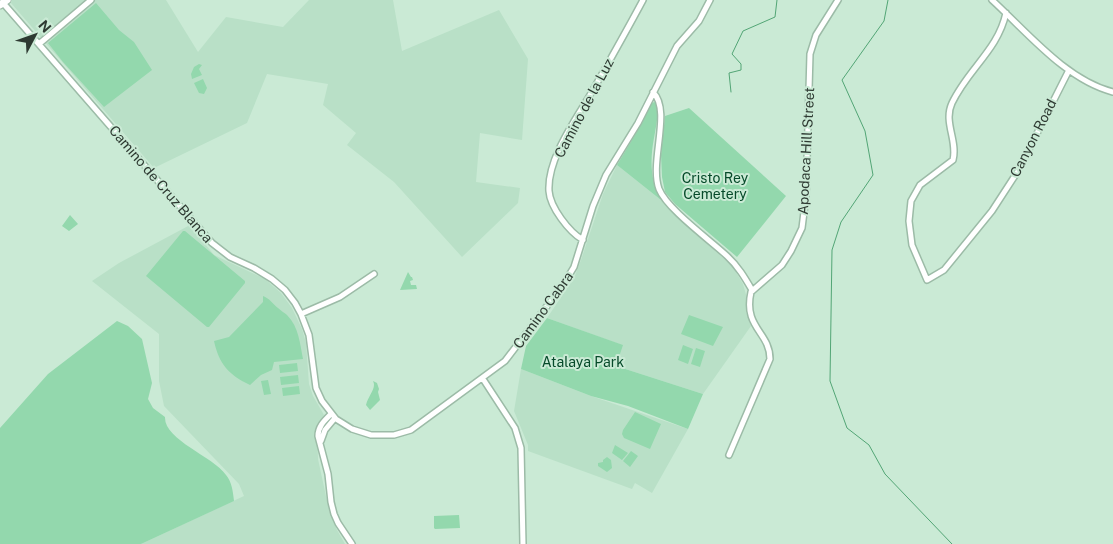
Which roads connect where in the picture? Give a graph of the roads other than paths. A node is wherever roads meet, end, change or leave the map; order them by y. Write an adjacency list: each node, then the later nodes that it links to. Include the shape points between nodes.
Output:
1 (91, 0): 8 (street)
2 (644, 0): 12 (street, Camino de la Luz, via 563,142 551,172 550,200 572,232)
3 (710, 0): 10 (street, Camino Cabra, via 699,21 677,46)
4 (838, 0): 14 (street, Apodaca Hill Street, via 816,35 810,54 806,196 802,228 777,272)
5 (992, 0): 7 (street)
6 (3, 3): 8 (street, Camino de Cruz Blanca)
7 (1006, 13): 9 (street); 9 (street, Canyon Road, via 993,47 967,77 951,104 953,160 920,185 911,201 912,245 927,280 944,270 992,211 1018,171)
8 (39, 44): 15 (street, Camino de Cruz Blanca, via 212,243 230,257 272,279)
9 (1068, 72): 11 (street)
10 (653, 92): 12 (street, Camino Cabra, via 600,189); 14 (street, via 660,102 657,179 662,195 733,261)
11 (1113, 92)
12 (582, 240): 16 (street, Camino Cabra, via 574,267 558,292 508,358)
13 (374, 274): 15 (street, via 340,297)
14 (752, 290): 18 (street, via 751,319 770,359)
15 (301, 314): 17 (street, Camino de Cruz Blanca, via 309,335 316,388)
16 (483, 379): 17 (street, Camino Cabra, via 412,430 394,435 360,433); 20 (street, via 515,428 521,448)
17 (333, 416): 19 (street, via 318,430 334,514)
18 (728, 456)
19 (352, 544)
20 (523, 544)

